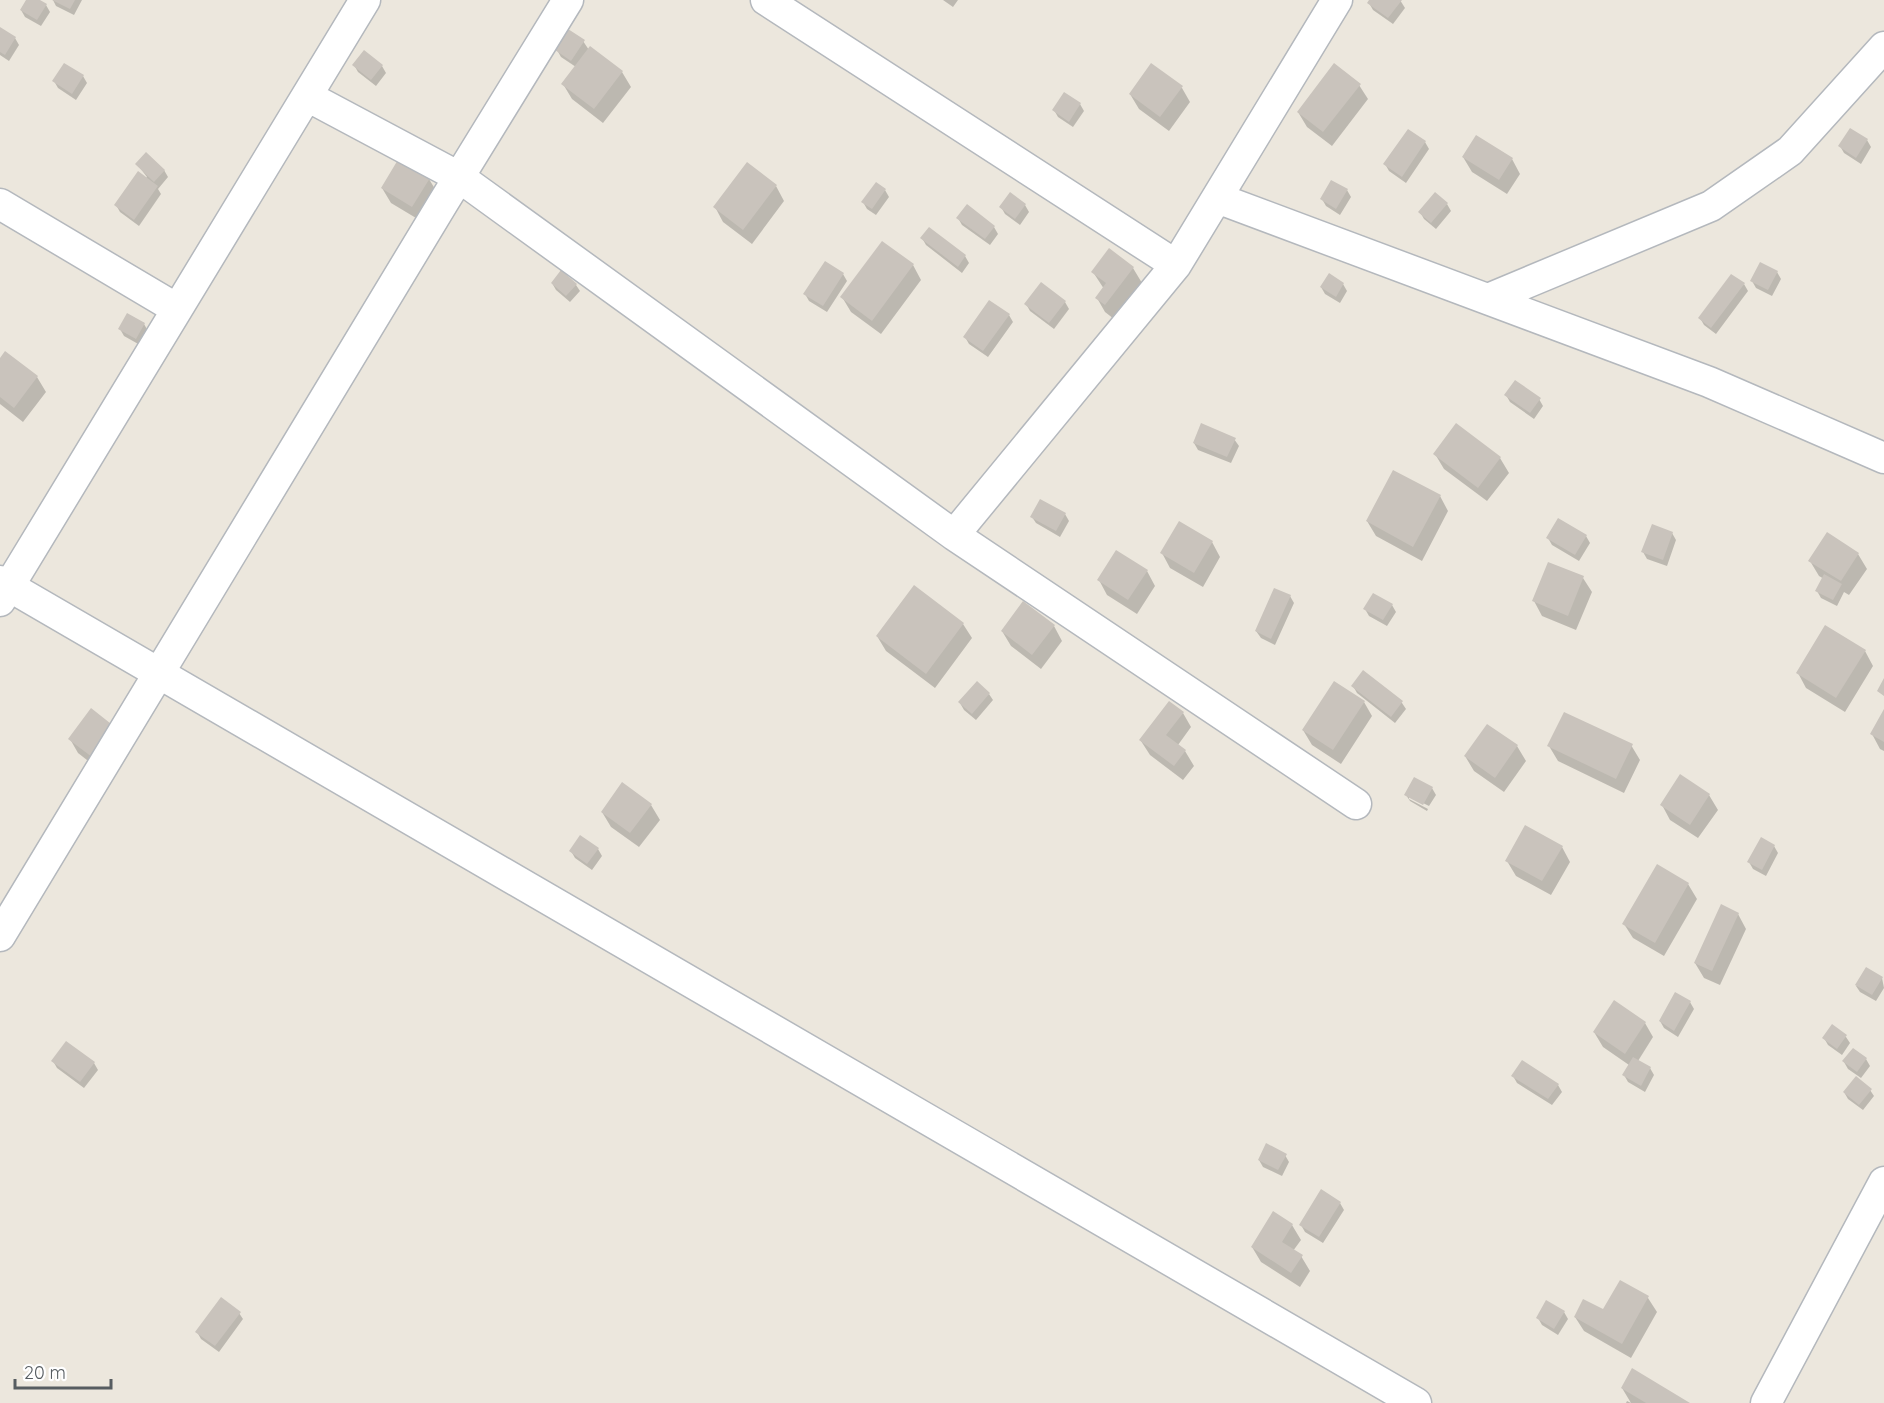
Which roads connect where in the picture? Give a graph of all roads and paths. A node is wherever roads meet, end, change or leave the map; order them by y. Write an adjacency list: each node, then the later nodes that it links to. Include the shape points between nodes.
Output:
1 (365, 0): 7 (street)
2 (568, 0): 8 (street)
3 (766, 0): 11 (street)
4 (1337, 0): 9 (street)
5 (1884, 47): 6 (street)
6 (1873, 78): 12 (street, via 1790,151 1711,206)
7 (307, 96): 8 (street); 13 (street)
8 (459, 177): 15 (street); 17 (street)
9 (1217, 198): 11 (street); 12 (street)
10 (0, 204): 13 (street)
11 (1176, 265): 15 (street)
12 (1488, 299): 14 (street, via 1709,382)
13 (177, 309): 16 (street)
14 (1884, 458)
15 (954, 535): 18 (street)
16 (3, 589): 17 (street)
17 (159, 673): 19 (street); 21 (street)
18 (1356, 804)
19 (0, 936)
20 (1884, 1182): 22 (street)
21 (1416, 1403)
22 (1766, 1403)

